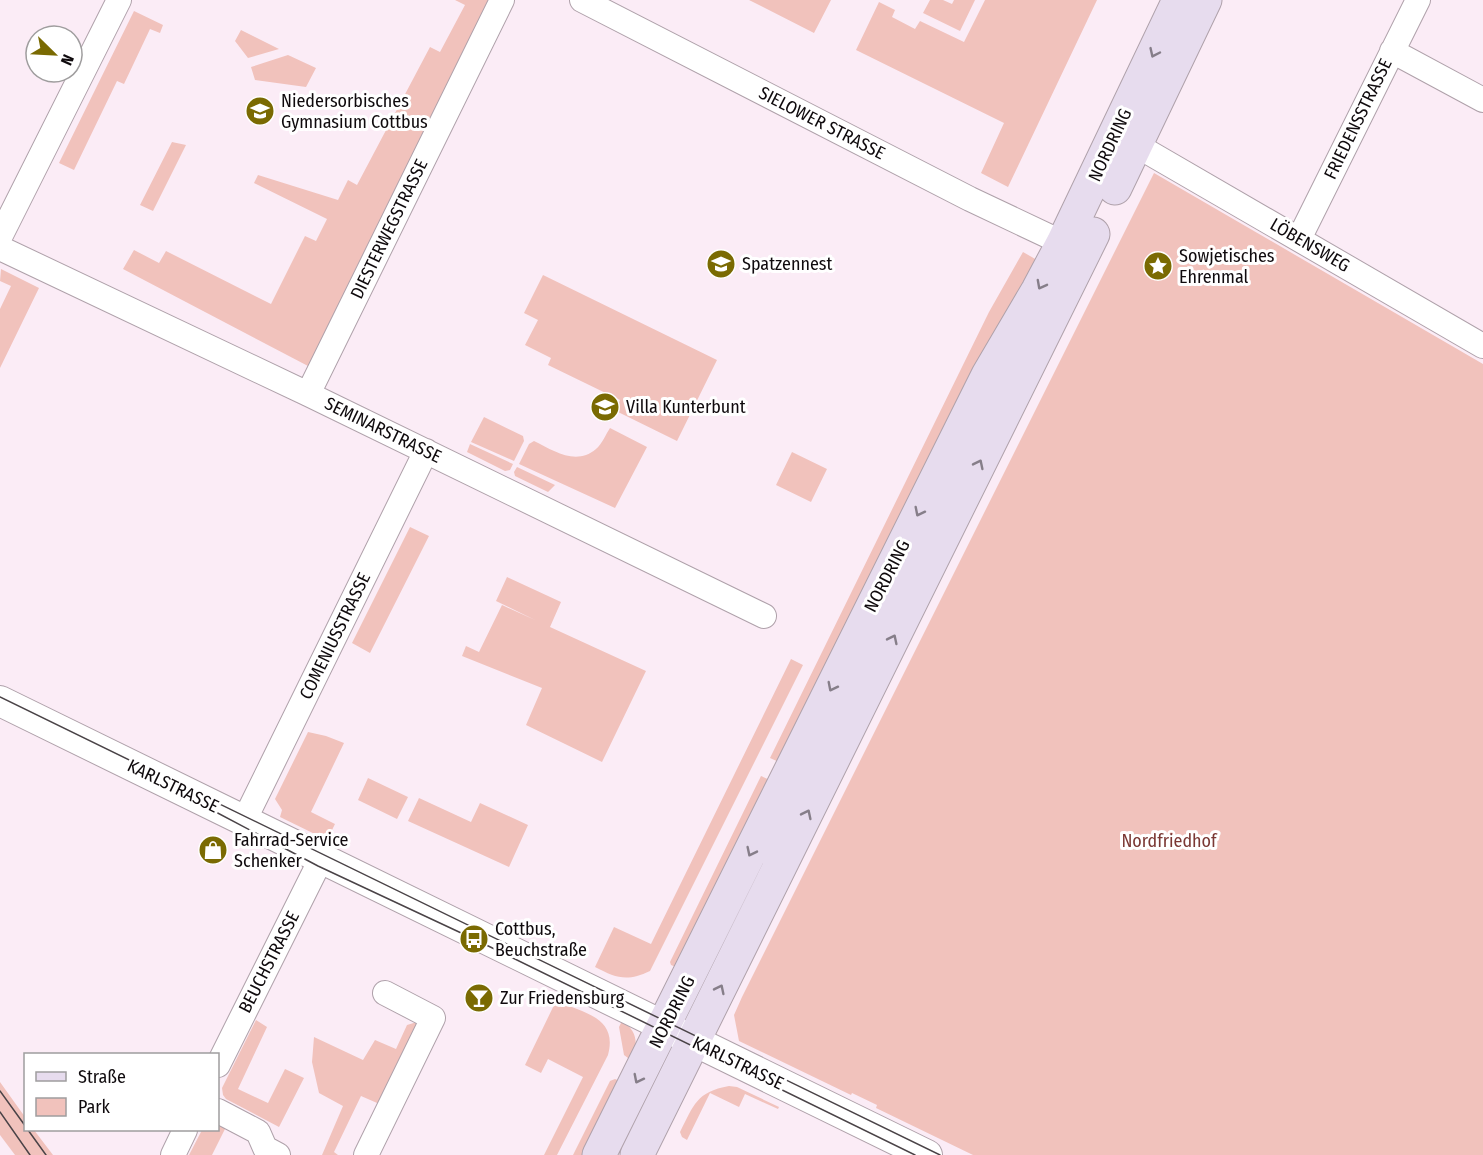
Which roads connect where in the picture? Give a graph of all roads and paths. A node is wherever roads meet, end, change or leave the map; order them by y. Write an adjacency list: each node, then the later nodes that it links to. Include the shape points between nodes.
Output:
1 (119, 0): 10 (street)
2 (502, 0): 15 (street, DIESTERWEGSTRASSE)
3 (582, 0): 12 (street, SIELOWER STRASSE)
4 (1179, 0): 12 (main road, NORDRING, one-way to 12)
5 (1205, 0): 9 (main road, NORDRING)
6 (1418, 0): 7 (street, FRIEDENSSTRASSE)
7 (1392, 51): 8 (street); 11 (street, FRIEDENSSTRASSE)
8 (1483, 100)
9 (1136, 145): 11 (street, LÖBENSWEG); 23 (main road, NORDRING, one-way to 9)
10 (0, 237)
11 (1299, 239): 14 (street, LÖBENSWEG)
12 (1063, 243): 22 (main road, NORDRING, one-way to 22, via 988,375)
13 (0, 248): 15 (street, SEMINARSTRASSE)
14 (1483, 346)
15 (308, 394): 16 (street, SEMINARSTRASSE)
16 (426, 451): 17 (street, SEMINARSTRASSE); 19 (street, COMENIUSSTRASSE)
17 (764, 616)
18 (0, 701): 19 (street, KARLSTRASSE)
19 (244, 821): 20 (street, KARLSTRASSE)
20 (321, 859): 22 (street, KARLSTRASSE); 24 (street, BEUCHSTRASSE)
21 (385, 993): 29 (street, via 433,1018)
22 (664, 1026): 23 (street, KARLSTRASSE); 30 (main road, NORDRING, one-way to 30)
23 (694, 1041): 31 (main road, NORDRING); 32 (street, KARLSTRASSE)
24 (219, 1063)
25 (219, 1112): 27 (street, via 258,1132)
26 (184, 1131): 28 (street)
27 (268, 1153)
28 (172, 1155)
29 (366, 1155)
30 (599, 1155)
31 (638, 1155)
32 (927, 1155)

